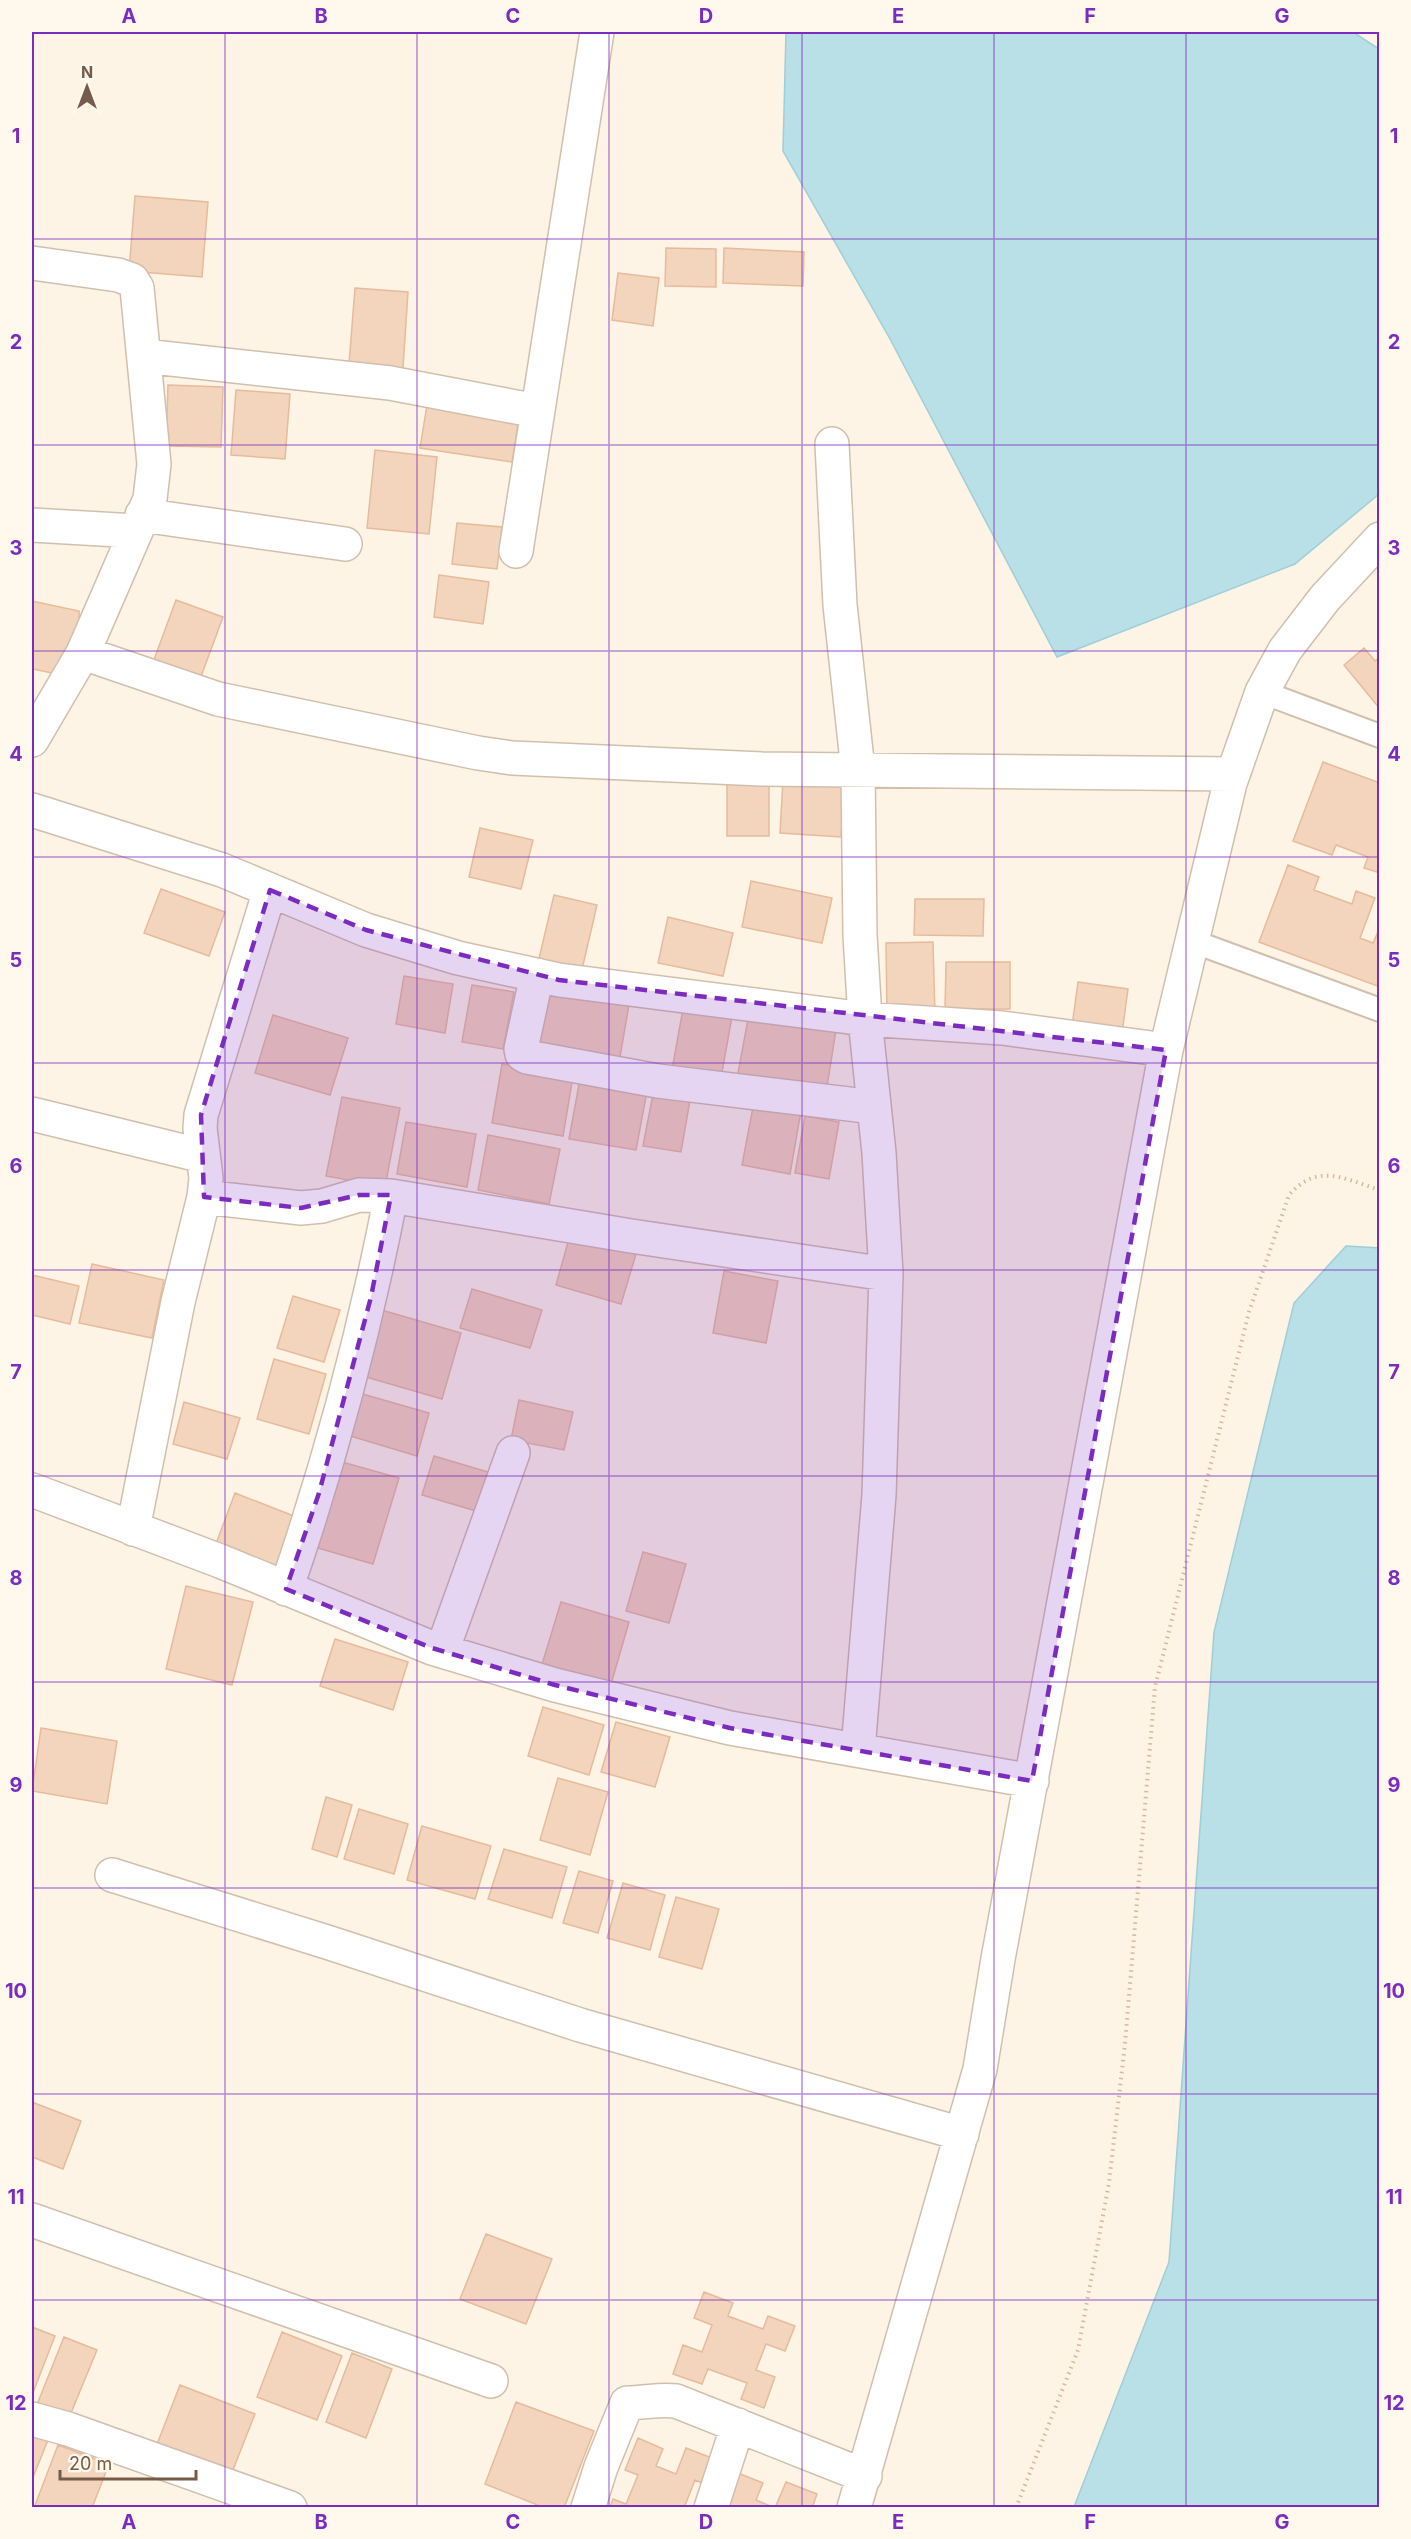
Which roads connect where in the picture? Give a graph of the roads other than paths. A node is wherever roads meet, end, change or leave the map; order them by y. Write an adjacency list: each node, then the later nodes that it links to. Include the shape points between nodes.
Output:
1 (597, 32): 4 (street)
2 (32, 263): 3 (street, via 132,280 140,300)
3 (144, 356): 4 (street, via 390,383); 6 (street, via 154,464 150,499)
4 (537, 411): 10 (street)
5 (832, 444): 15 (street, via 840,605)
6 (139, 523): 7 (street); 9 (street); 11 (street)
7 (32, 525)
8 (1380, 539): 12 (street, via 1318,606 1285,650)
9 (345, 544)
10 (516, 551)
11 (83, 653): 14 (street); 15 (street, via 218,699 478,753 524,759)
12 (1262, 692): 13 (lane); 16 (street)
13 (1380, 736)
14 (32, 740)
15 (858, 770): 16 (street); 22 (street)
16 (1233, 774): 19 (street)
17 (32, 810): 18 (street, via 222,870)
18 (270, 890): 20 (street, via 366,930 458,958); 26 (street, via 201,1115)
19 (1192, 941): 21 (lane); 23 (street)
20 (537, 975): 22 (street, via 592,986); 24 (street, via 521,1049 527,1057 658,1081)
21 (1380, 1010)
22 (865, 1019): 23 (street, via 1002,1028); 24 (street)
23 (1166, 1050): 36 (street)
24 (874, 1107): 29 (street)
25 (32, 1114): 26 (street)
26 (203, 1156): 28 (street)
27 (391, 1196): 28 (street, via 358,1195 301,1208); 29 (street); 33 (street, via 371,1297 322,1481)
28 (204, 1197): 32 (street, via 178,1302)
29 (886, 1274): 35 (street, via 879,1495)
30 (513, 1453): 34 (street)
31 (32, 1490): 32 (street)
32 (133, 1529): 33 (street)
33 (286, 1589): 34 (street)
34 (442, 1651): 35 (street, via 555,1685 730,1728)
35 (858, 1750): 36 (street)
36 (1032, 1781): 38 (street, via 980,2069)
37 (111, 1875): 38 (street, via 580,2025)
38 (962, 2134): 43 (street)
39 (32, 2220): 40 (street)
40 (491, 2381)
41 (32, 2419): 44 (street)
42 (738, 2425): 43 (street); 45 (street, via 676,2401 627,2403); 46 (street)
43 (865, 2476): 47 (street)
44 (290, 2508)
45 (588, 2508)
46 (711, 2508)
47 (854, 2508)

